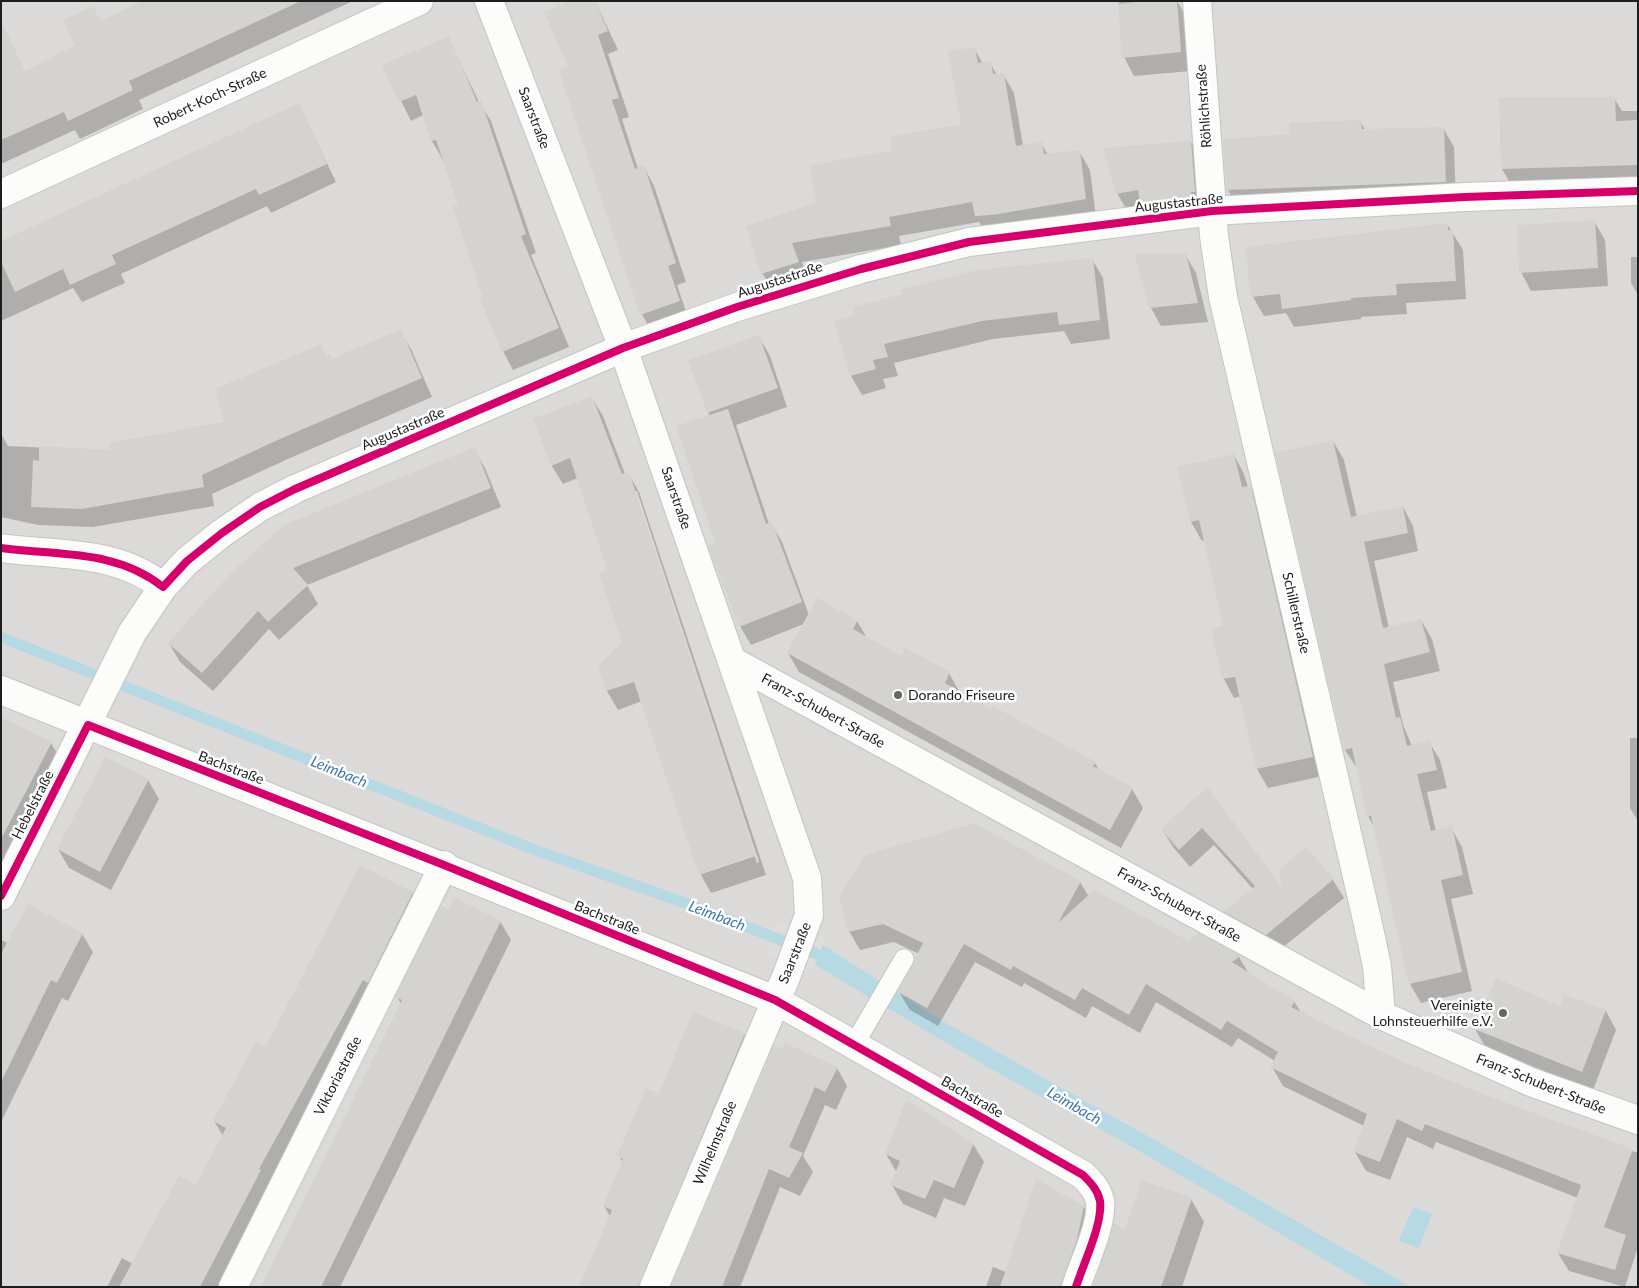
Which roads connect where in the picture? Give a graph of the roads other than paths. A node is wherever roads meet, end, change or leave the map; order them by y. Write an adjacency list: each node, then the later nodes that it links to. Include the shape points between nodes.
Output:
1 (419, 1): 5 (street, Robert-Koch-Straße)
2 (488, 1): 7 (street, Saarstraße)
3 (1197, 1): 6 (street, Röhlichstraße)
4 (1638, 191): 6 (street, Augustastraße)
5 (1, 194)
6 (1212, 211): 7 (street, Augustastraße, via 960,244 801,286); 18 (street, Schillerstraße, via 1224,297 1368,924)
7 (623, 348): 9 (street, Augustastraße, via 260,507 188,561); 10 (street, Saarstraße)
8 (1, 548): 9 (street, via 93,556 151,577)
9 (163, 587): 12 (street, Augustastraße, via 145,611)
10 (732, 661): 17 (street, Saarstraße, via 806,878 809,915); 18 (street, Franz-Schubert-Straße)
11 (1, 690): 13 (street, Bachstraße)
12 (99, 700): 13 (street, Hebelstraße)
13 (88, 725): 14 (street, Bachstraße); 15 (street, Hebelstraße)
14 (444, 865): 17 (street, Bachstraße); 21 (street, Viktoriastraße)
15 (1, 896)
16 (904, 959): 19 (lane)
17 (781, 988): 19 (street, Bachstraße); 22 (street, Wilhelmstraße)
18 (1381, 1015): 20 (street, Franz-Schubert-Straße, via 1531,1082)
19 (855, 1043): 23 (street, Bachstraße, via 1083,1175 1093,1185 1100,1200 1099,1218)
20 (1638, 1120)
21 (232, 1287)
22 (654, 1287)
23 (1076, 1287)

